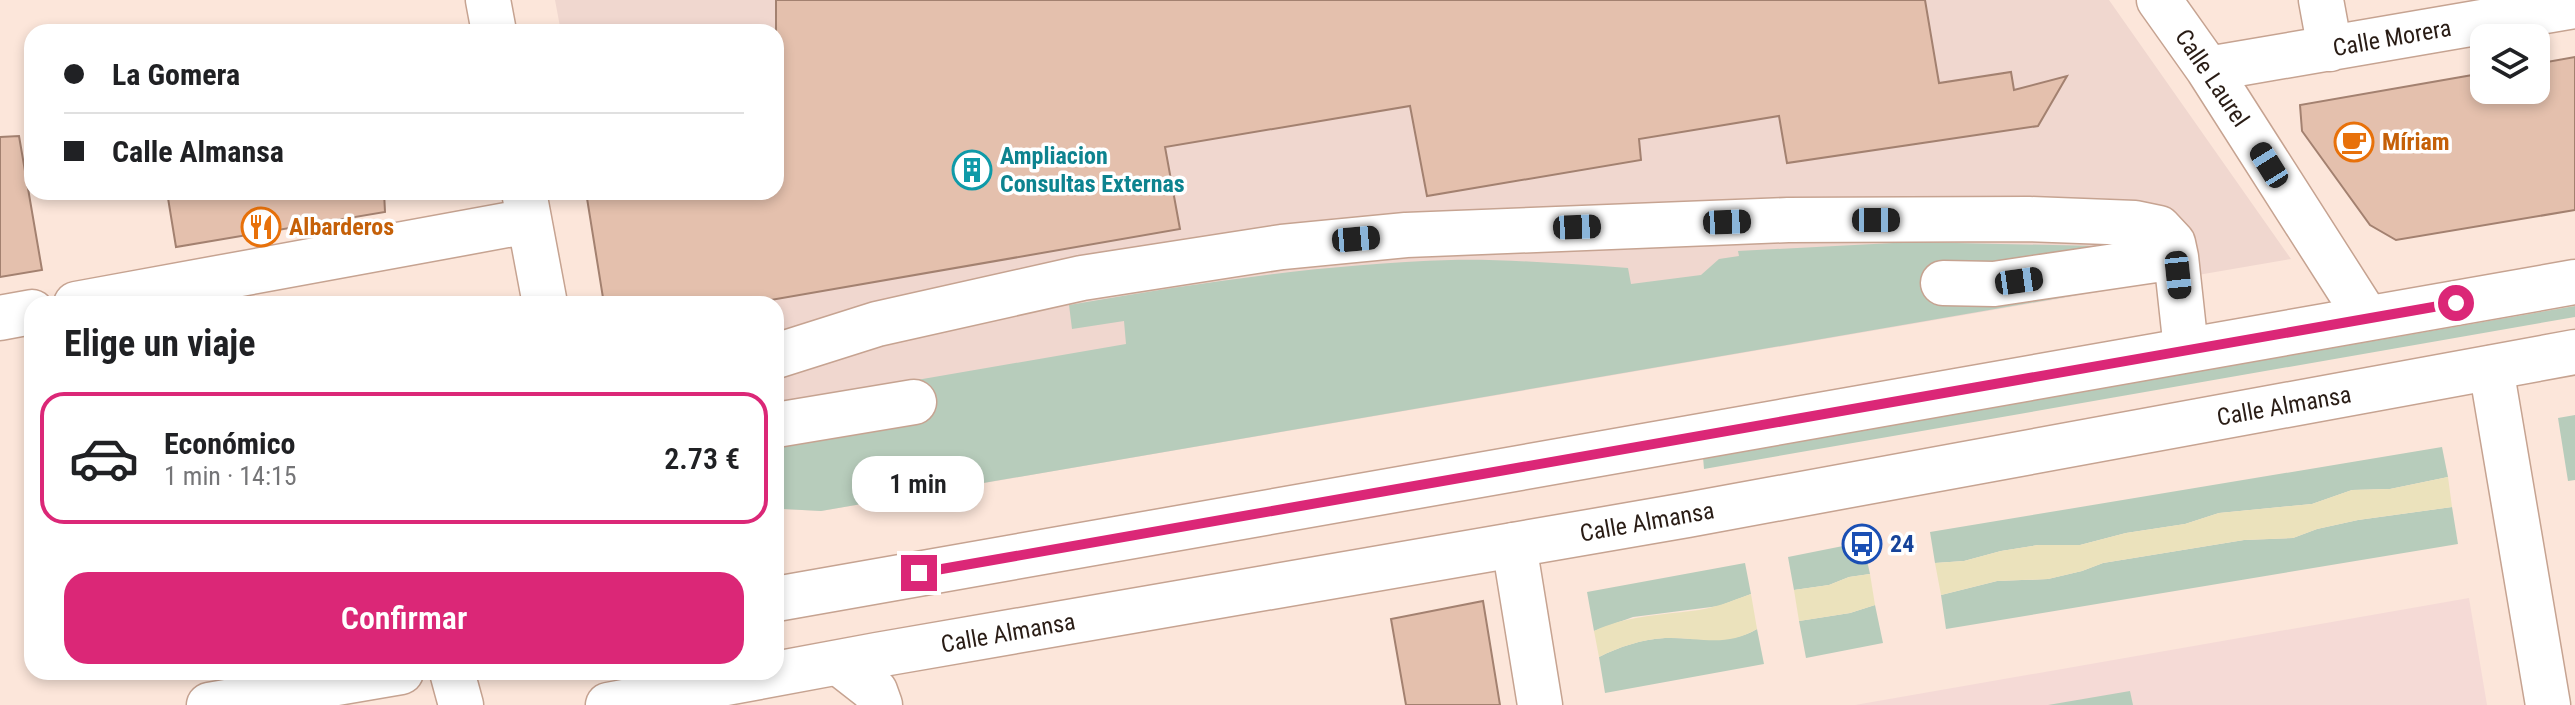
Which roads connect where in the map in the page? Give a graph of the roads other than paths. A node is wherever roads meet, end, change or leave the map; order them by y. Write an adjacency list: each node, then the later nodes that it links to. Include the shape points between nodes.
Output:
1 (488, 0): 5 (main road)
2 (2159, 0): 7 (main road, Calle Laurel)
3 (2321, 0): 6 (main road)
4 (2562, 5): 6 (main road, Calle Morera)
5 (492, 24)
6 (2330, 49): 7 (main road, Calle Morera)
7 (2208, 69): 16 (main road, Calle Laurel)
8 (527, 206): 12 (main road); 13 (main road)
9 (2176, 257): 11 (main road, via 1994,284); 17 (main road); 19 (main road, via 2173,243 2159,228 2135,223 1518,223 1281,241 877,324)
10 (2575, 282): 16 (main road)
11 (1943, 283)
12 (113, 296)
13 (544, 296)
14 (24, 314): 15 (main road)
15 (0, 318)
16 (2367, 318): 17 (main road)
17 (2186, 349): 24 (main road)
18 (2575, 352): 20 (main road, Calle Almansa)
19 (784, 353)
20 (2491, 368): 23 (main road, Calle Almansa); 31 (main road)
21 (914, 402): 22 (main road)
22 (784, 424)
23 (1514, 545): 25 (main road, Calle Almansa); 36 (main road)
24 (784, 598)
25 (839, 663): 26 (main road, Calle Almansa); 35 (main road, via 875,691)
26 (784, 674)
27 (354, 680): 32 (main road)
28 (454, 680): 33 (main road)
29 (754, 680): 30 (main road, Calle Almansa)
30 (714, 688): 34 (main road, Calle Almansa)
31 (2545, 702)
32 (209, 705)
33 (461, 705)
34 (608, 705)
35 (880, 705)
36 (1540, 705)

